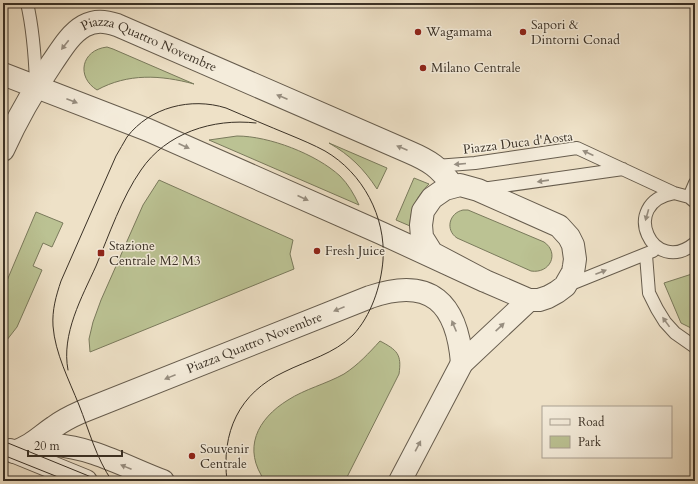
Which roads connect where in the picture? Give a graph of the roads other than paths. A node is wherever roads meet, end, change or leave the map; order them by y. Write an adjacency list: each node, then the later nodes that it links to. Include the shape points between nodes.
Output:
1 (27, 3): 3 (lane, via 34,46)
2 (3, 74): 3 (street)
3 (36, 87): 4 (street, Piazza Quattro Novembre); 5 (street, Piazza Quattro Novembre, one-way to 3, via 410,152 109,22 92,23 77,31 61,49); 15 (street, one-way to 15, via 148,130)
4 (3, 150)
5 (436, 166): 6 (lane, Piazza Duca d'Aosta, one-way to 5, via 577,148); 8 (street, Piazza Quattro Novembre)
6 (623, 169): 9 (lane, one-way to 9); 10 (lane, Piazza Duca d'Aosta)
7 (695, 183): 11 (lane, Piazza Duca d'Aosta)
8 (454, 186): 9 (street); 15 (street, via 436,194 428,203 421,218 422,237 432,253)
9 (478, 190): 16 (street, via 553,222 564,230 573,245 575,259 573,272)
10 (674, 193): 11 (lane, Piazza Duca d'Aosta); 12 (lane, one-way to 12, via 658,198 647,211 646,234)
11 (692, 199)
12 (659, 248): 13 (lane, via 668,252); 14 (lane)
13 (693, 248)
14 (646, 255): 16 (lane, one-way to 14); 18 (lane, one-way to 14, via 674,333 657,309 649,293)
15 (485, 281): 17 (street)
16 (565, 286): 17 (street, via 548,297)
17 (529, 300): 19 (street, one-way to 17)
18 (695, 347)
19 (462, 363): 20 (street, Piazza Quattro Novembre, one-way to 20, via 456,331 443,306 435,297 416,290 386,292 81,412 54,426 34,443); 23 (street, one-way to 19)
20 (14, 449): 21 (street); 22 (street, one-way to 20, via 95,454 66,446)
21 (86, 481)
22 (163, 481)
23 (400, 481)

